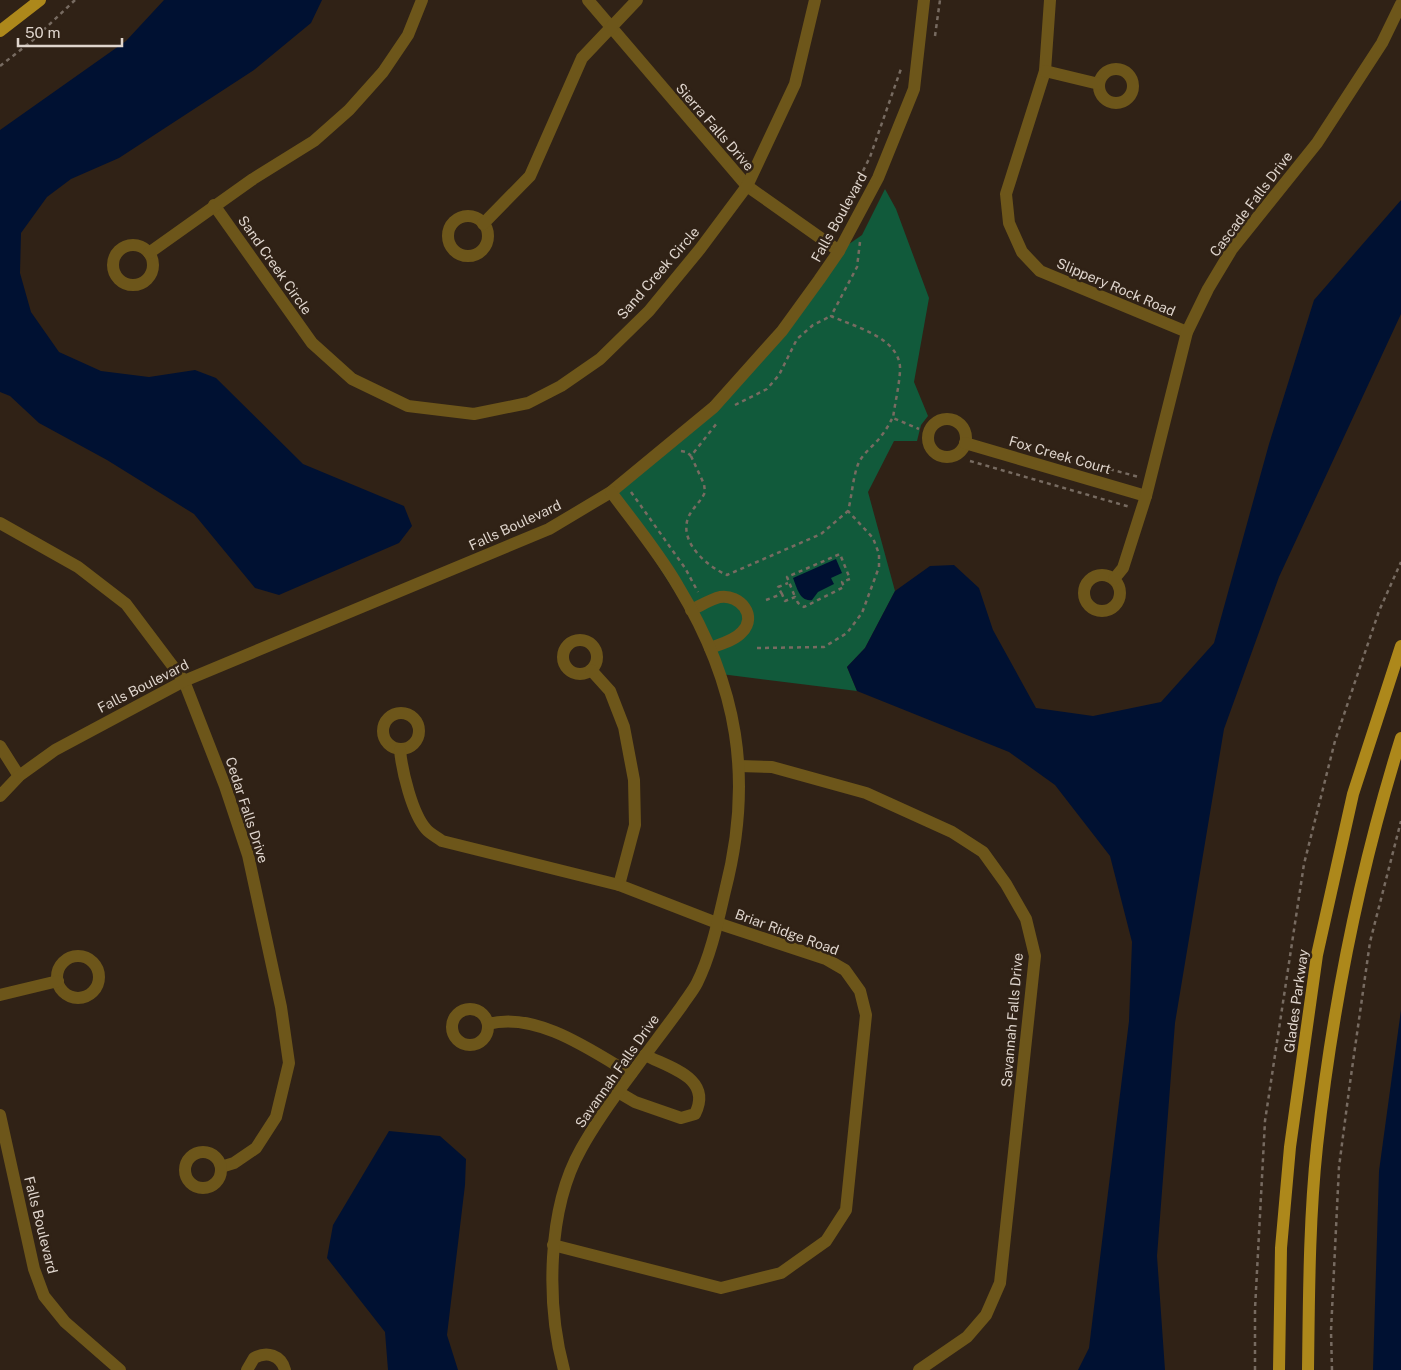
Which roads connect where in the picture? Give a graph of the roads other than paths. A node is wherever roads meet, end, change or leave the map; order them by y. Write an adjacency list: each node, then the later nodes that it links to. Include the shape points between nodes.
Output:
1 (40, 0): 10 (main road)
2 (422, 0): 14 (street, via 408,35 383,72 349,110 314,141)
3 (588, 0): 9 (street, Sierra Falls Drive)
4 (637, 0): 9 (street)
5 (815, 0): 13 (street, Sand Creek Circle, via 795,84)
6 (924, 0): 16 (street, Falls Boulevard, via 914,89 878,178)
7 (1050, 0): 11 (street, Slippery Rock Road)
8 (1401, 4): 18 (street, Cascade Falls Drive, via 1382,43 1317,143 1232,249)
9 (612, 28): 13 (street, Sierra Falls Drive); 15 (street, via 582,58 530,176)
10 (0, 31)
11 (1045, 70): 12 (street); 18 (street, Slippery Rock Road, via 1006,194 1009,223 1022,252 1040,271)
12 (1099, 84)
13 (746, 186): 14 (street, Sand Creek Circle, via 700,249 649,310 600,359 561,386 528,403 474,414 408,406 352,379 312,342); 16 (street, Sierra Falls Drive)
14 (214, 206): 17 (street)
15 (484, 224)
16 (839, 251): 20 (street, Falls Boulevard, via 782,331 714,407)
17 (149, 253)
18 (1187, 332): 21 (street, Cascade Falls Drive)
19 (965, 443): 21 (street, Fox Creek Court)
20 (612, 492): 24 (street, Savannah Falls Drive, via 678,585); 28 (street, Falls Boulevard, via 549,529)
21 (1146, 496): 23 (street, Cascade Falls Drive, via 1123,568)
22 (0, 523): 28 (street, Cedar Falls Drive, via 78,567 126,604)
23 (1114, 579)
24 (691, 610): 26 (street, Savannah Falls Drive); 26 (street, via 719,597 732,597 746,609 747,625 742,633)
25 (1401, 646): 51 (main road, Glades Parkway, via 1353,794 1317,955 1290,1147 1281,1248)
26 (710, 648): 32 (street, Savannah Falls Drive, via 721,674 734,724)
27 (591, 670): 35 (street, via 614,700 624,726 634,780 635,825)
28 (184, 681): 33 (street, Falls Boulevard, via 55,750); 44 (street, Cedar Falls Drive, via 248,855 281,1007 289,1063 276,1117 256,1148 234,1163)
29 (1401, 738): 52 (main road, via 1382,798 1345,960 1317,1147 1310,1248)
30 (0, 746): 33 (street)
31 (400, 750): 35 (street, Briar Ridge Road, via 417,814 426,829 442,841)
32 (739, 766): 36 (street, Savannah Falls Drive, via 740,817); 50 (street, Savannah Falls Drive, via 772,767 866,793 952,832 983,852 1026,919 1035,956 1000,1282 986,1314 967,1337)
33 (19, 776): 34 (street, Falls Boulevard)
34 (0, 796)
35 (619, 885): 36 (street, Briar Ridge Road)
36 (718, 922): 40 (street, Savannah Falls Drive, via 697,984); 45 (street, Briar Ridge Road, via 826,959 845,970 860,991 866,1015 846,1210 826,1241 781,1273 721,1288)
37 (58, 981): 38 (street)
38 (0, 995)
39 (488, 1024): 41 (street, via 503,1020 543,1028)
40 (645, 1055): 41 (street, Savannah Falls Drive); 42 (street, via 693,1080 700,1092 701,1103 695,1114 681,1118 635,1102)
41 (631, 1074): 42 (street, Savannah Falls Drive)
42 (618, 1092): 45 (street, Savannah Falls Drive, via 580,1150 567,1185)
43 (0, 1115): 46 (street, Falls Boulevard, via 34,1269 44,1296 65,1322)
44 (221, 1167)
45 (553, 1245): 49 (street, Savannah Falls Drive, via 552,1297)
46 (120, 1370)
47 (247, 1370): 48 (street, via 254,1358 267,1354 280,1360)
48 (285, 1370)
49 (564, 1370)
50 (919, 1370)
51 (1279, 1370)
52 (1308, 1370)

